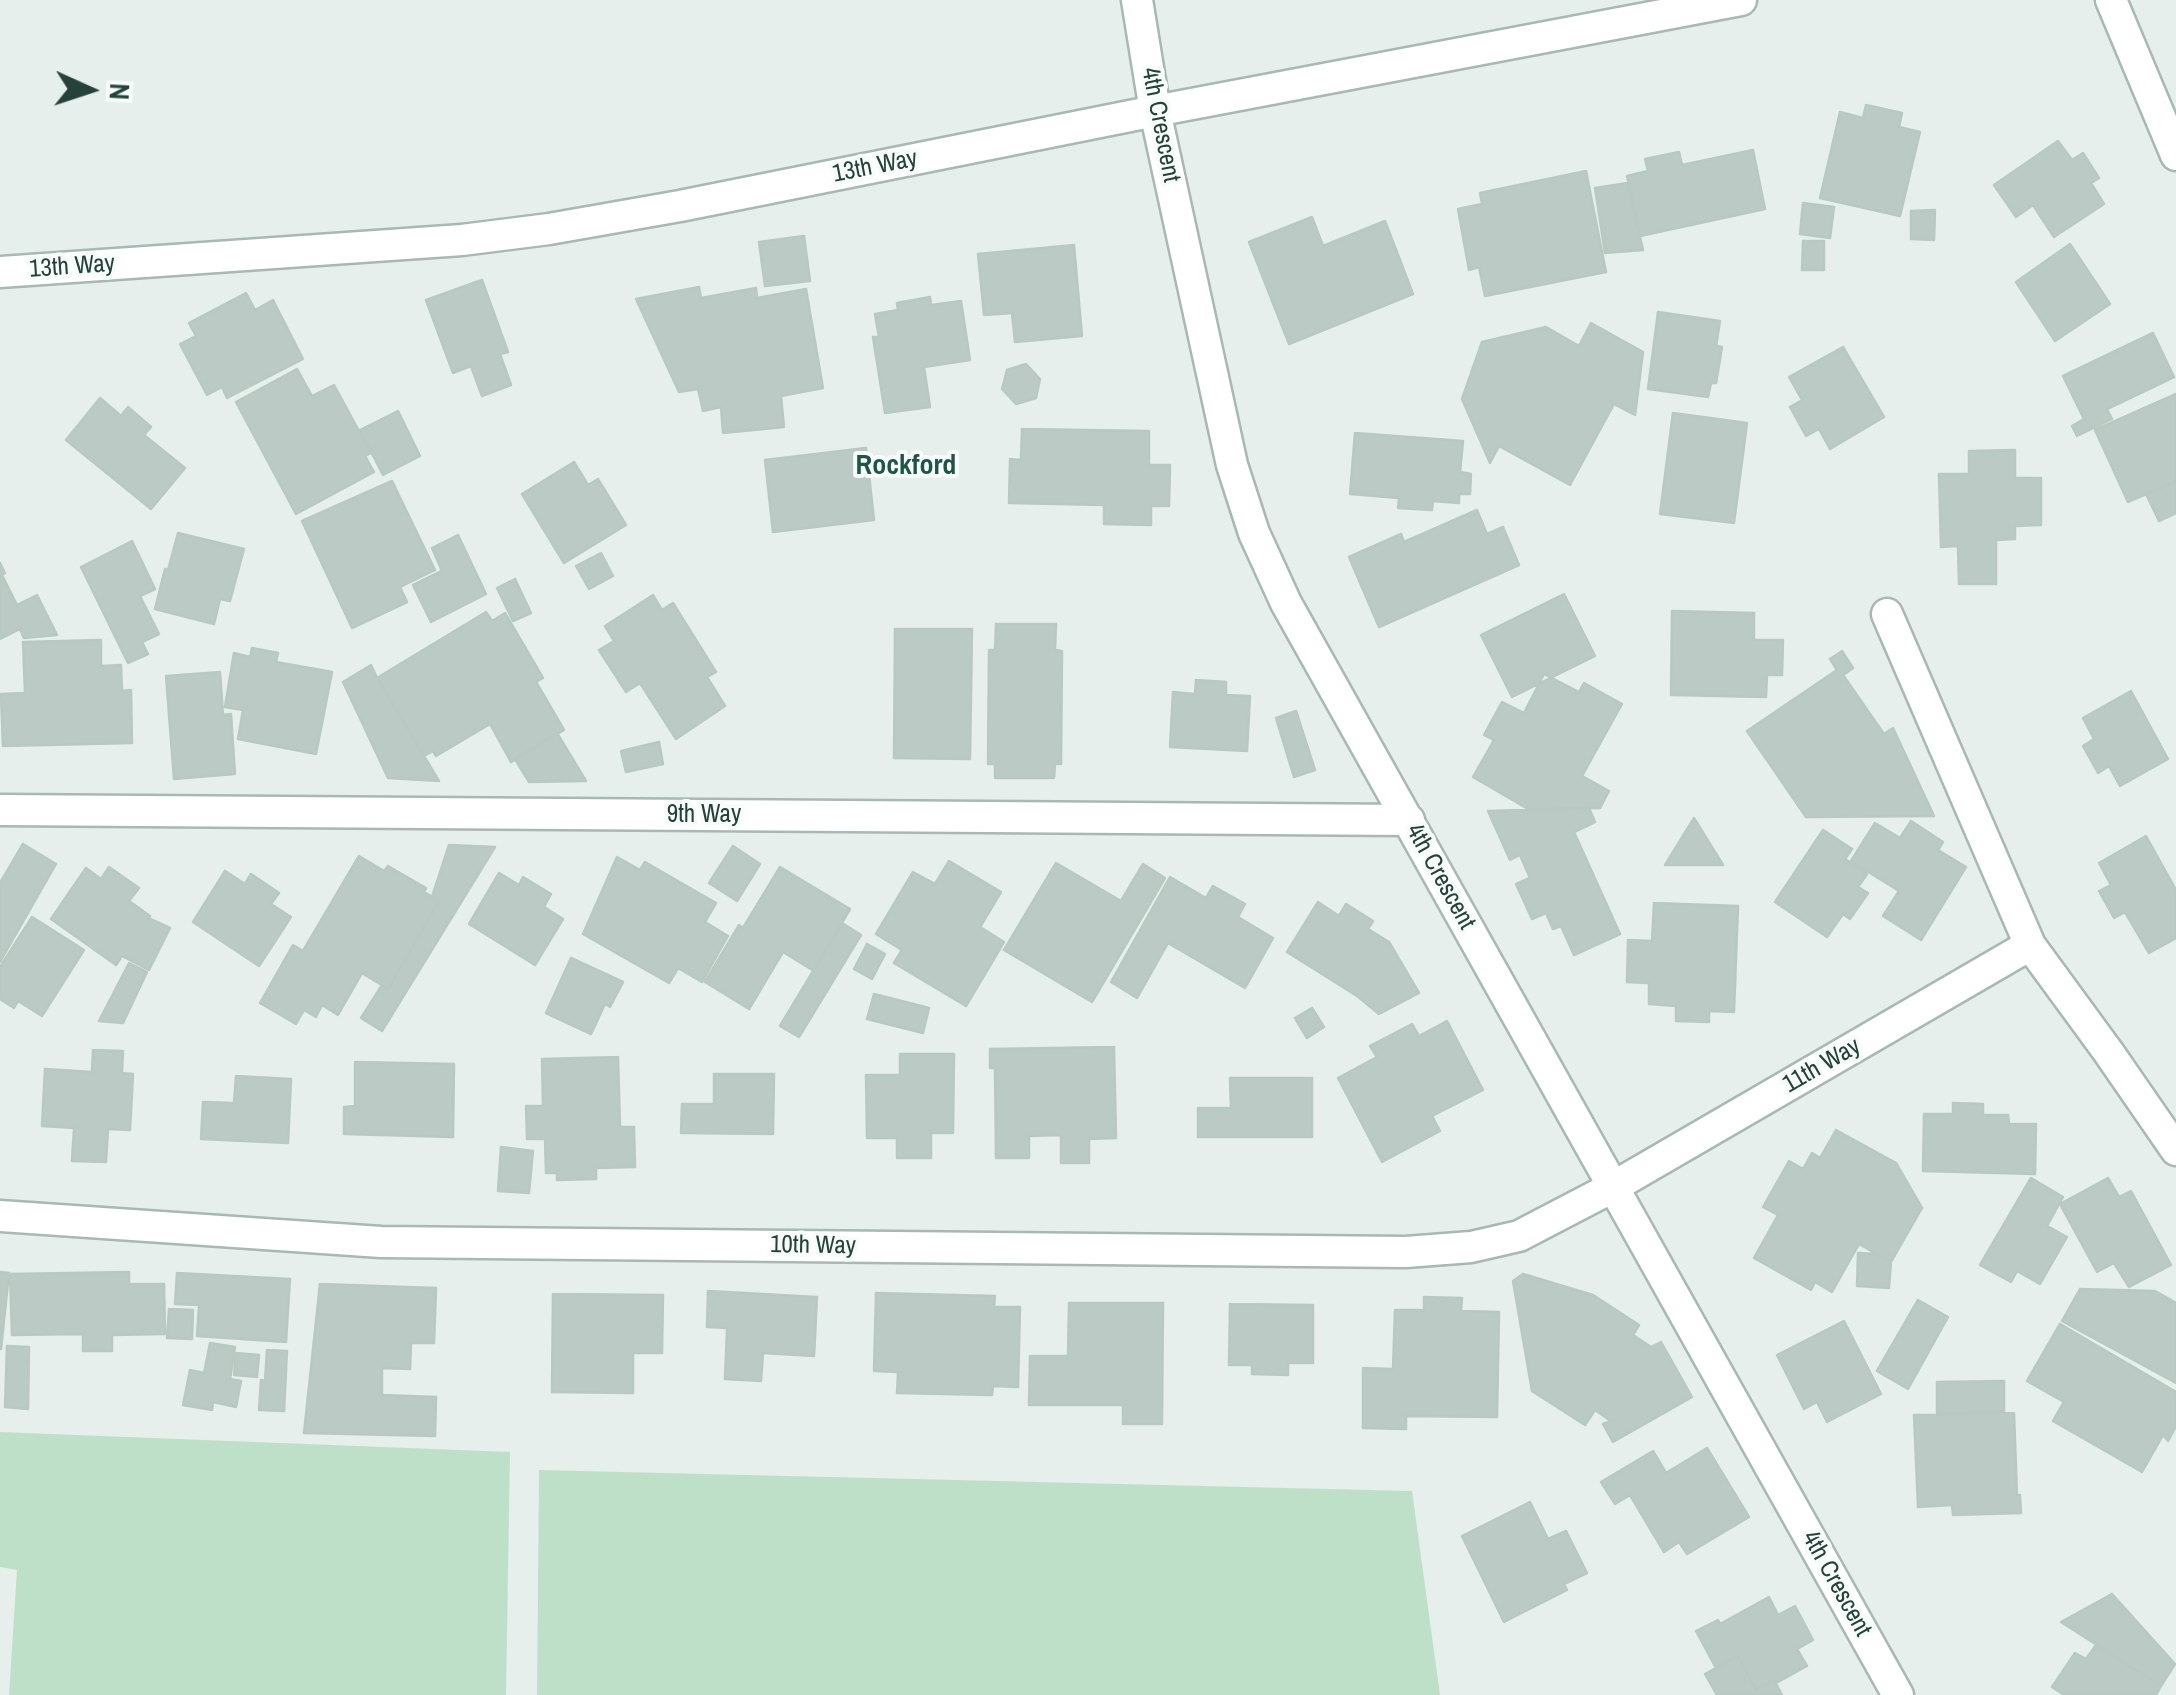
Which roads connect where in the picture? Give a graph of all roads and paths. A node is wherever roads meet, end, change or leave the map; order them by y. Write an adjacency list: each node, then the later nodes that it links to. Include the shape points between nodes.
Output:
1 (1137, 0): 4 (street, 4th Crescent)
2 (1741, 0): 4 (street, 13th Way)
3 (2111, 0): 5 (street)
4 (1155, 111): 6 (street, 13th Way, via 549,229); 9 (street, 4th Crescent, via 1232,465 1254,533)
5 (2176, 155)
6 (0, 272)
7 (1887, 614): 10 (street)
8 (0, 810): 9 (street, 9th Way)
9 (1408, 820): 12 (street, 4th Crescent)
10 (2030, 945): 11 (street); 12 (street, 11th Way)
11 (2176, 1150)
12 (1613, 1186): 13 (street, 10th Way, via 1519,1236 1471,1248 1406,1252 381,1242); 14 (street, 4th Crescent)
13 (0, 1216)
14 (1898, 1695)

